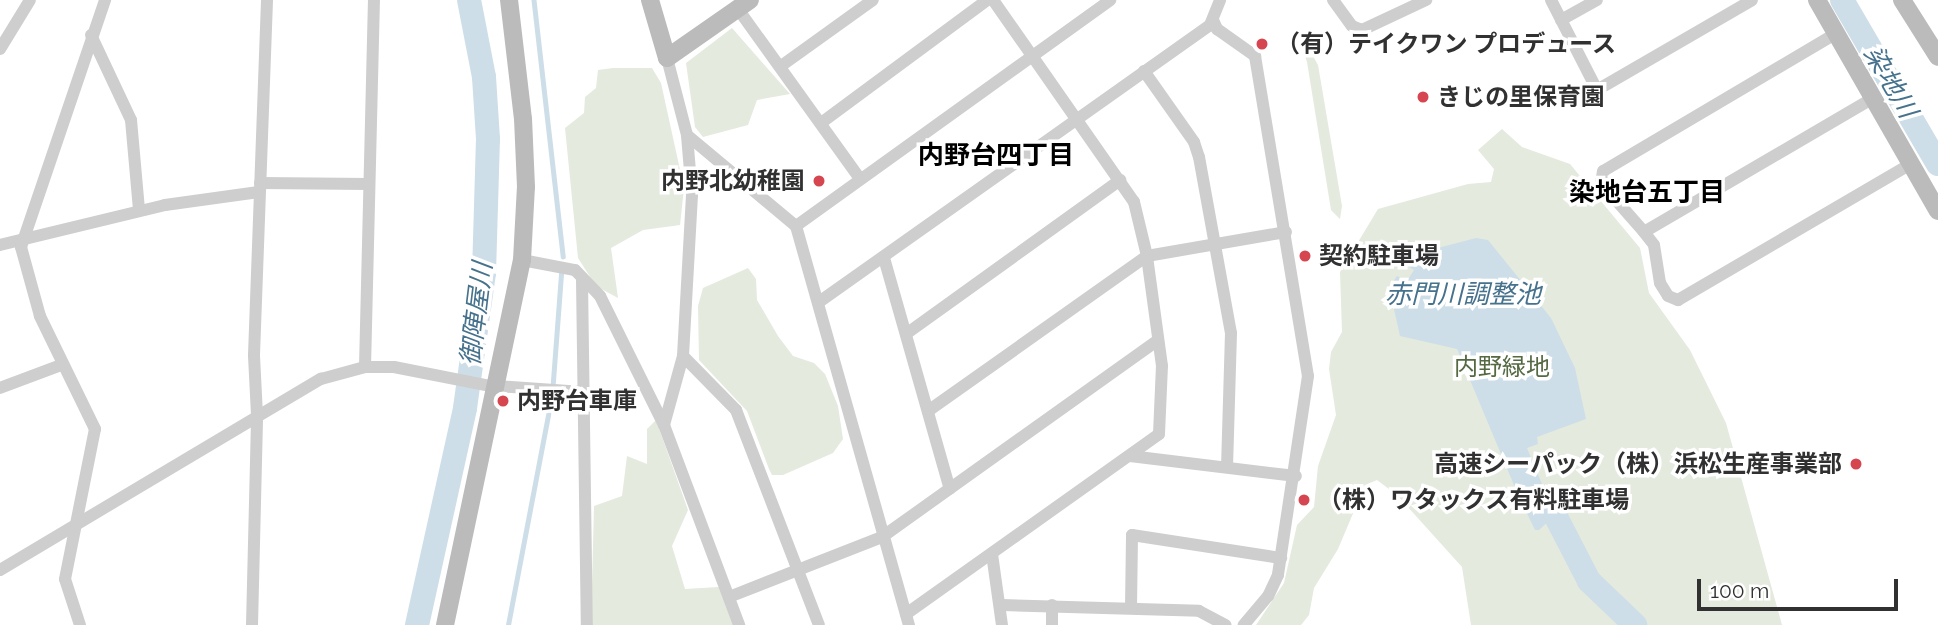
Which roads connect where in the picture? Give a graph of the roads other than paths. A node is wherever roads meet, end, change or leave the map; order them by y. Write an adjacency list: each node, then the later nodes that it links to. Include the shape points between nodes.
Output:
1 (30, 0): 26 (street)
2 (104, 0): 25 (street)
3 (267, 0): 40 (street)
4 (374, 0): 39 (street)
5 (509, 0): 51 (street, via 523,119)
6 (650, 0): 29 (street)
7 (873, 0): 30 (street)
8 (987, 0): 34 (street)
9 (993, 0): 27 (street)
10 (1110, 0): 27 (street)
11 (1220, 0): 21 (street)
12 (1333, 0): 13 (street, via 1352,26 1362,30)
13 (1426, 0)
14 (1551, 0): 20 (street)
15 (1597, 0): 20 (street)
16 (1752, 0): 20 (street, via 1597,90)
17 (1817, 0): 24 (street)
18 (1902, 0): 28 (street)
19 (744, 4): 29 (street); 30 (street)
20 (1561, 20)
21 (1214, 22): 22 (street); 23 (street)
22 (1197, 34): 23 (street); 31 (street)
23 (1223, 34): 44 (street, via 1255,56)
24 (1835, 34): 32 (street); 45 (street, via 1603,171 1601,183)
25 (91, 35): 41 (street, via 131,121); 46 (street)
26 (0, 49)
27 (1033, 55): 33 (street); 37 (street)
28 (1938, 57)
29 (667, 58): 35 (street)
30 (781, 66): 34 (street)
31 (1144, 71): 33 (street); 47 (street, via 1194,142)
32 (1872, 99): 36 (street); 45 (street)
33 (1077, 118): 38 (street); 50 (street)
34 (821, 123): 37 (street)
35 (687, 135): 43 (street); 56 (street, via 692,195)
36 (1911, 164): 42 (street); 45 (street, via 1678,300 1668,296 1660,283 1654,245)
37 (860, 179): 43 (street)
38 (1120, 180): 49 (street, via 1138,214); 54 (street)
39 (369, 184): 40 (street); 58 (street)
40 (260, 188): 41 (street); 63 (street, via 254,355)
41 (139, 210): 46 (street)
42 (1938, 211)
43 (796, 226): 53 (street)
44 (1286, 232): 47 (street); 69 (street, via 1308,376)
45 (1644, 232)
46 (22, 240): 48 (street); 57 (street, via 40,316)
47 (1217, 243): 49 (street); 68 (street, via 1233,358)
48 (0, 244)
49 (1147, 256): 55 (street); 62 (street)
50 (884, 258): 53 (street); 54 (street)
51 (522, 260): 52 (street, via 575,270); 59 (street)
52 (582, 280): 61 (street); 64 (street, via 600,296 625,340)
53 (820, 302): 72 (street)
54 (906, 334): 62 (street)
55 (1158, 340): 65 (street); 70 (street)
56 (683, 356): 64 (street); 76 (street, via 736,410)
57 (61, 365): 60 (street); 71 (street, via 95,429)
58 (365, 367): 59 (street, via 394,367); 63 (street, via 321,380)
59 (493, 386): 61 (street); 84 (street)
60 (0, 388)
61 (583, 392): 85 (street)
62 (928, 411): 70 (street)
63 (257, 415): 71 (street); 83 (street)
64 (664, 425): 77 (street)
65 (1159, 434): 66 (street); 67 (street)
66 (1130, 456): 67 (street); 73 (street)
67 (1157, 459): 68 (street)
68 (1227, 467): 69 (street)
69 (1296, 475): 74 (street)
70 (950, 489): 72 (street)
71 (75, 524): 75 (street); 82 (street, via 65,579)
72 (883, 537): 76 (street); 81 (street)
73 (992, 554): 78 (street); 81 (street)
74 (1281, 558): 80 (street, via 1132,536); 91 (street, via 1273,589)
75 (0, 570)
76 (798, 570): 77 (street); 87 (street)
77 (729, 597): 86 (street)
78 (1002, 605): 79 (street); 88 (street)
79 (1052, 605): 80 (street); 89 (street)
80 (1131, 608): 90 (street, via 1199,611)
81 (908, 620)
82 (80, 625)
83 (252, 625)
84 (444, 625)
85 (587, 625)
86 (739, 625)
87 (819, 625)
88 (1002, 625)
89 (1052, 625)
90 (1225, 625)
91 (1244, 625)

